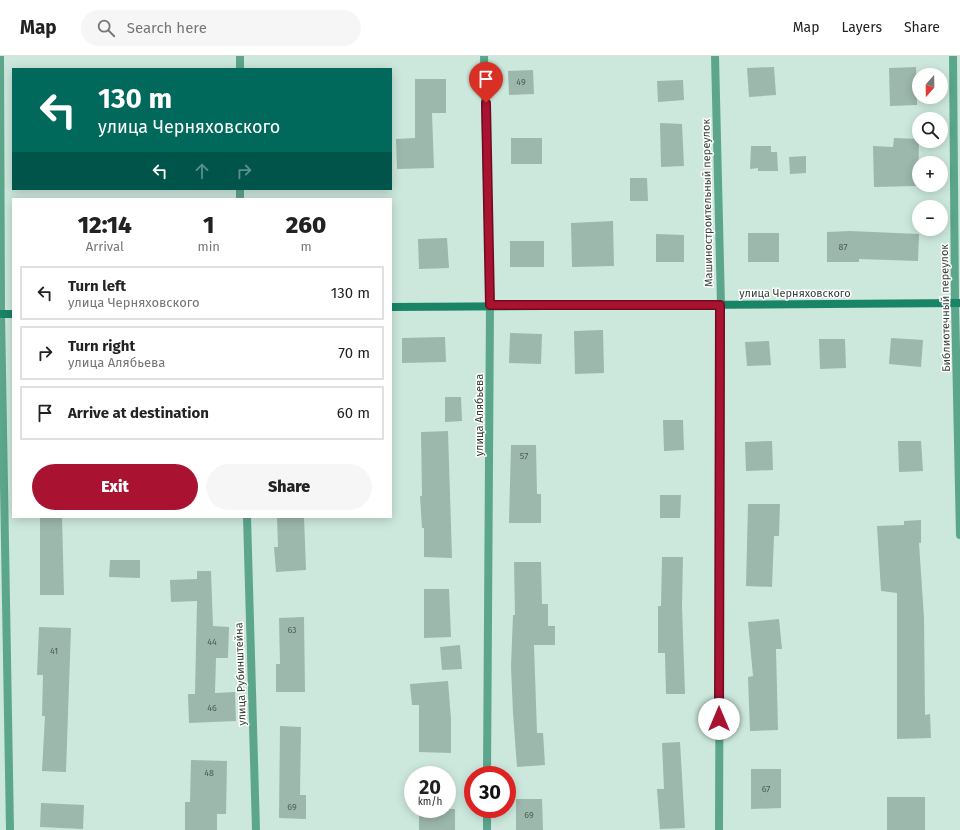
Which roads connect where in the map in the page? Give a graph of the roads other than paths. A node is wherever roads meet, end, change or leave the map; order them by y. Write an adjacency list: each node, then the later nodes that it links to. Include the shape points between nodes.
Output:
1 (0, 56): 11 (street)
2 (240, 56): 6 (street)
3 (484, 56): 8 (street, улица Алябьева)
4 (715, 56): 9 (street, Машиностроительный переулок)
5 (953, 56): 7 (street, Библиотечный переулок)
6 (240, 68)
7 (958, 303): 9 (street, улица Черняховского); 14 (street, Библиотечный переулок)
8 (490, 305): 9 (street, улица Черняховского); 10 (street, улица Черняховского); 15 (street, улица Алябьева)
9 (720, 305): 20 (street, Машиностроительный переулок)
10 (392, 307)
11 (1, 314): 12 (street); 17 (street)
12 (12, 314)
13 (247, 518): 18 (street, улица Рубинштейна)
14 (960, 535)
15 (487, 766)
16 (487, 818): 19 (street)
17 (10, 830)
18 (256, 830)
19 (487, 830)
20 (719, 830)

